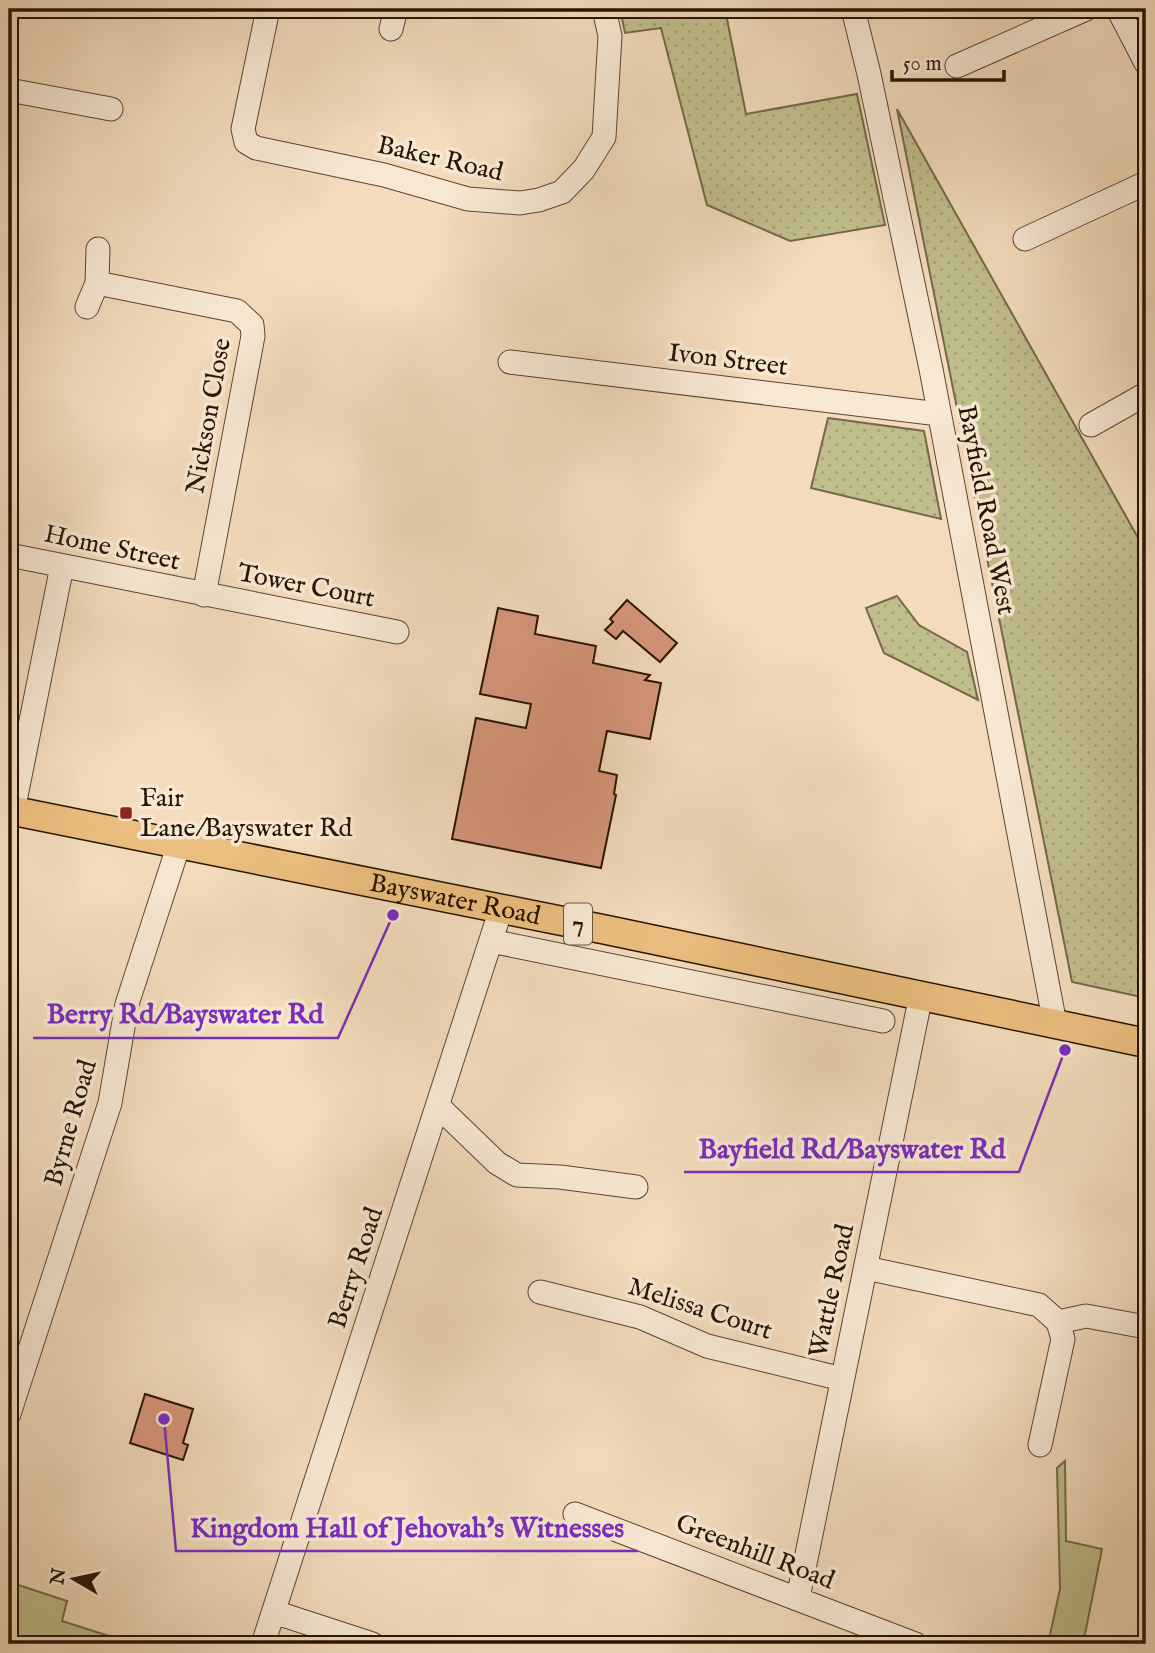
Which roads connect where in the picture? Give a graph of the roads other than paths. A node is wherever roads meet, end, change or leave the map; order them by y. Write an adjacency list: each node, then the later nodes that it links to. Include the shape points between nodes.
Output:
1 (268, 9): 2 (street, Baker Road, via 243,129 246,142 468,199 520,203 562,192 584,169 604,137 610,36)
2 (604, 9)
3 (853, 9): 17 (street, Bayfield Road West)
4 (1086, 9): 7 (street)
5 (1118, 9): 6 (street)
6 (1146, 63)
7 (957, 66)
8 (9, 90): 9 (street)
9 (111, 109)
10 (1146, 183): 11 (street)
11 (1026, 239)
12 (98, 248): 13 (street)
13 (97, 283): 14 (street); 21 (street, Nickson Close, via 237,312 252,326)
14 (87, 307)
15 (510, 362): 17 (street, Ivon Street)
16 (1146, 394): 18 (street)
17 (939, 414): 29 (street, Bayfield Road West)
18 (1091, 425)
19 (9, 555): 20 (street, Home Street)
20 (62, 566): 21 (street, Home Street); 23 (street)
21 (204, 595): 22 (street, Tower Court)
22 (397, 632)
23 (11, 810): 24 (main road, Bayswater Road / 7)
24 (179, 844): 25 (main road, Bayswater Road / 7); 38 (street, Byrne Road, via 127,1004 110,1103)
25 (501, 909): 26 (street, Berry Road); 27 (main road, Bayswater Road / 7)
26 (491, 940): 28 (street); 31 (street, Berry Road)
27 (921, 995): 29 (main road, Bayswater Road / 7); 33 (street, Wattle Road)
28 (883, 1021)
29 (1055, 1024): 30 (main road, Bayswater Road / 7)
30 (1146, 1043)
31 (438, 1107): 32 (street, via 497,1163 517,1175); 42 (street, Berry Road)
32 (636, 1187)
33 (866, 1268): 35 (street, via 1038,1305); 37 (street, Wattle Road)
34 (540, 1292): 37 (street, Melissa Court, via 640,1317 707,1346)
35 (1058, 1322): 36 (street, via 1086,1316); 39 (street, via 1063,1339)
36 (1146, 1327)
37 (842, 1379): 41 (street, Wattle Road)
38 (9, 1414)
39 (1040, 1445)
40 (575, 1514): 41 (street, Greenhill Road)
41 (798, 1598): 45 (street, Greenhill Road)
42 (274, 1612): 43 (street, Berry Road); 44 (street)
43 (263, 1644)
44 (372, 1644)
45 (915, 1644)

